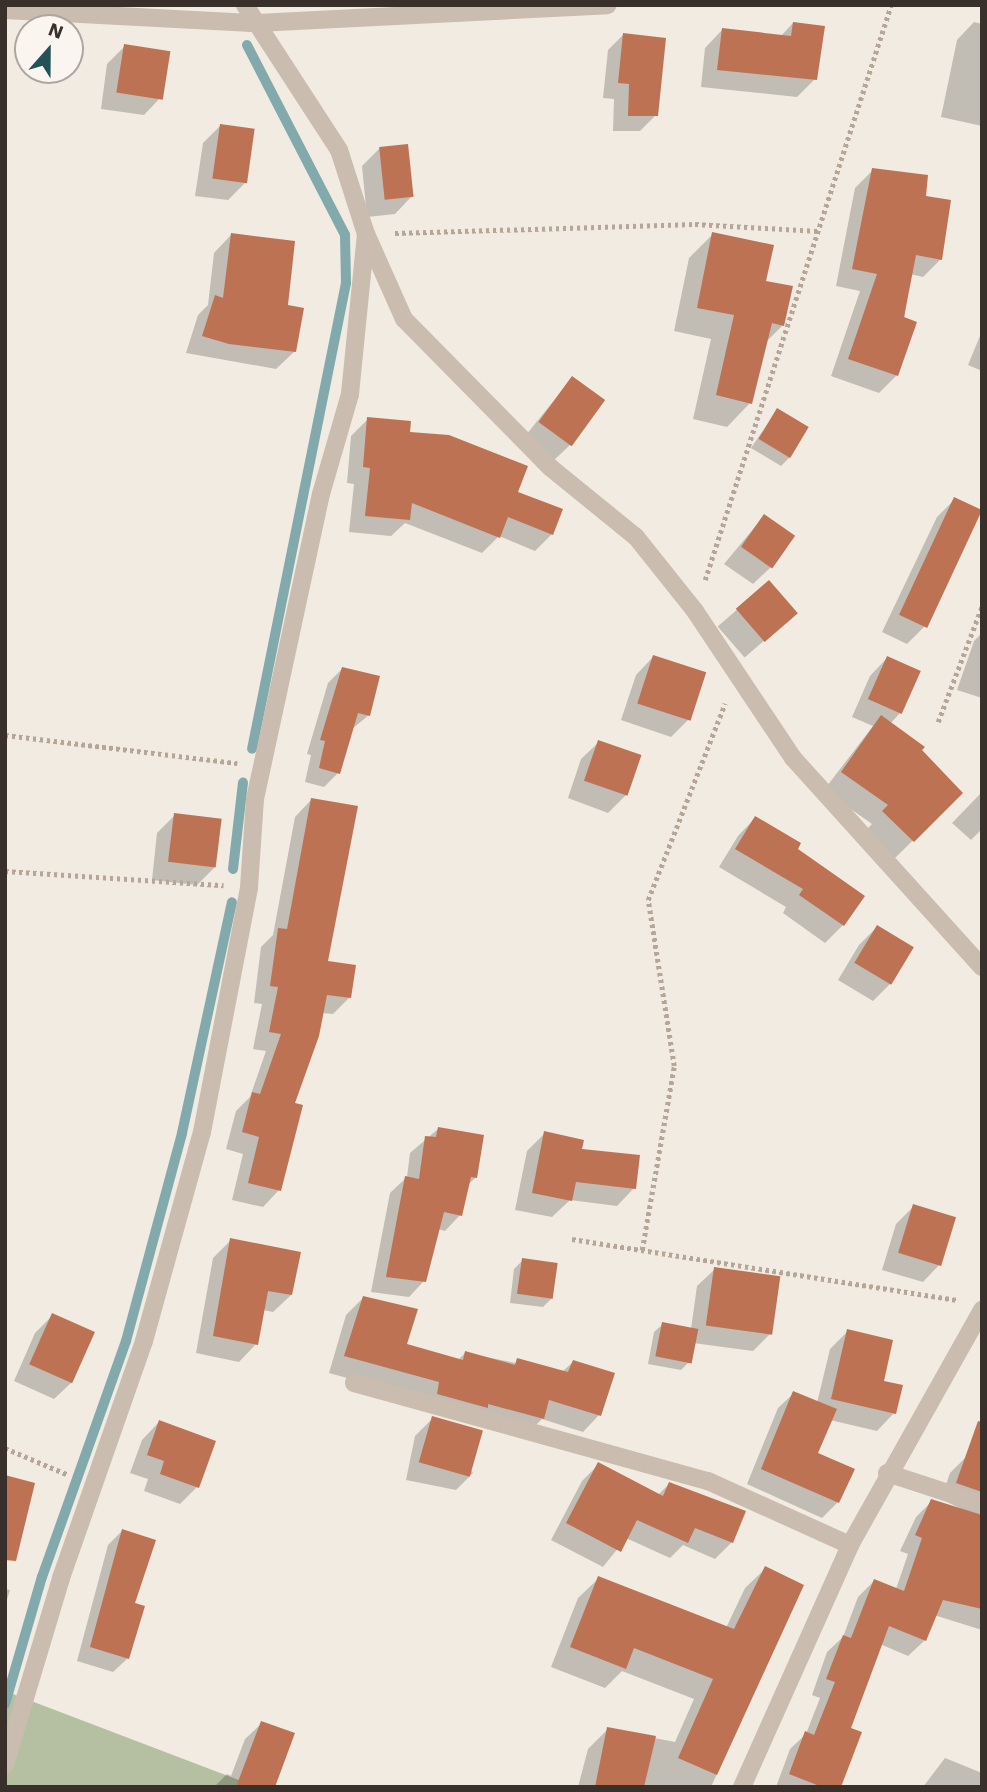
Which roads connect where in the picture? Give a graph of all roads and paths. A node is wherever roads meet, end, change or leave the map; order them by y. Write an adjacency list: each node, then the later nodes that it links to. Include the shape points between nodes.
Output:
1 (245, 5): 5 (street)
2 (608, 5): 5 (street)
3 (891, 5): 6 (path)
4 (5, 10): 5 (street)
5 (257, 23): 7 (street, via 339,150)
6 (818, 231): 7 (path, via 695,224); 9 (path)
7 (366, 234): 9 (street, via 404,319 551,468 636,537); 13 (street, via 350,394 321,494)
8 (982, 606): 11 (path)
9 (695, 611): 10 (street)
10 (737, 674): 16 (street, via 793,758); 18 (path, via 648,900 674,1066)
11 (937, 722)
12 (5, 735): 13 (path)
13 (262, 766): 15 (street)
14 (5, 871): 15 (path)
15 (249, 887): 26 (street, via 202,1132 144,1341 61,1578)
16 (982, 967)
17 (572, 1239): 18 (path)
18 (642, 1250): 19 (path)
19 (975, 1306): 23 (street)
20 (354, 1383): 25 (street, via 708,1481)
21 (5, 1448): 22 (path)
22 (61, 1473)
23 (887, 1473): 24 (street); 25 (street)
24 (982, 1504)
25 (850, 1545): 27 (street)
26 (5, 1765)
27 (742, 1787)

